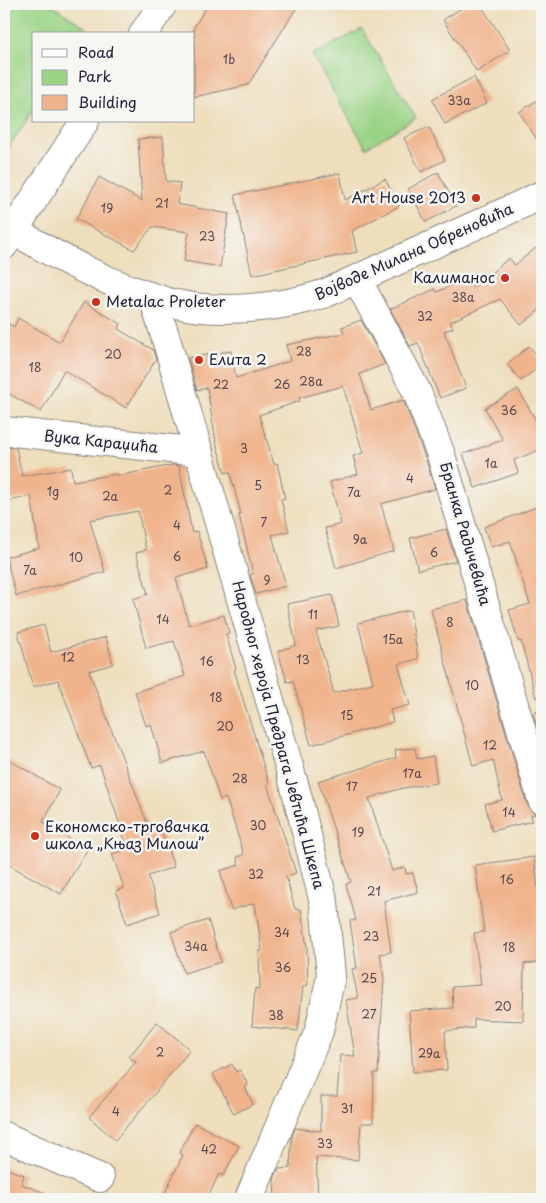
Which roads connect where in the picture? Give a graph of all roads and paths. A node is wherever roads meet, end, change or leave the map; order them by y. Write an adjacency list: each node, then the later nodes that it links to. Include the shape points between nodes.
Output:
1 (163, 4): 2 (street)
2 (144, 32)
3 (84, 122): 5 (street)
4 (542, 195): 6 (street, Војводе Милана Обреновића)
5 (7, 233): 7 (street, Војводе Милана Обреновића, via 115,284)
6 (357, 279): 7 (street, Војводе Милана Обреновића, via 308,299 261,307 204,308); 10 (street, Бранка Радичевића, via 417,392 441,455)
7 (153, 297): 9 (street, Народног хероја Предрага Јевтића Шкепа)
8 (4, 431): 9 (street, Вука Караџића)
9 (199, 452): 13 (street, Народног хероја Предрага Јевтића Шкепа, via 324,903 331,976 319,1031)
10 (542, 800)
11 (4, 1136): 12 (street)
12 (100, 1178)
13 (249, 1199)

